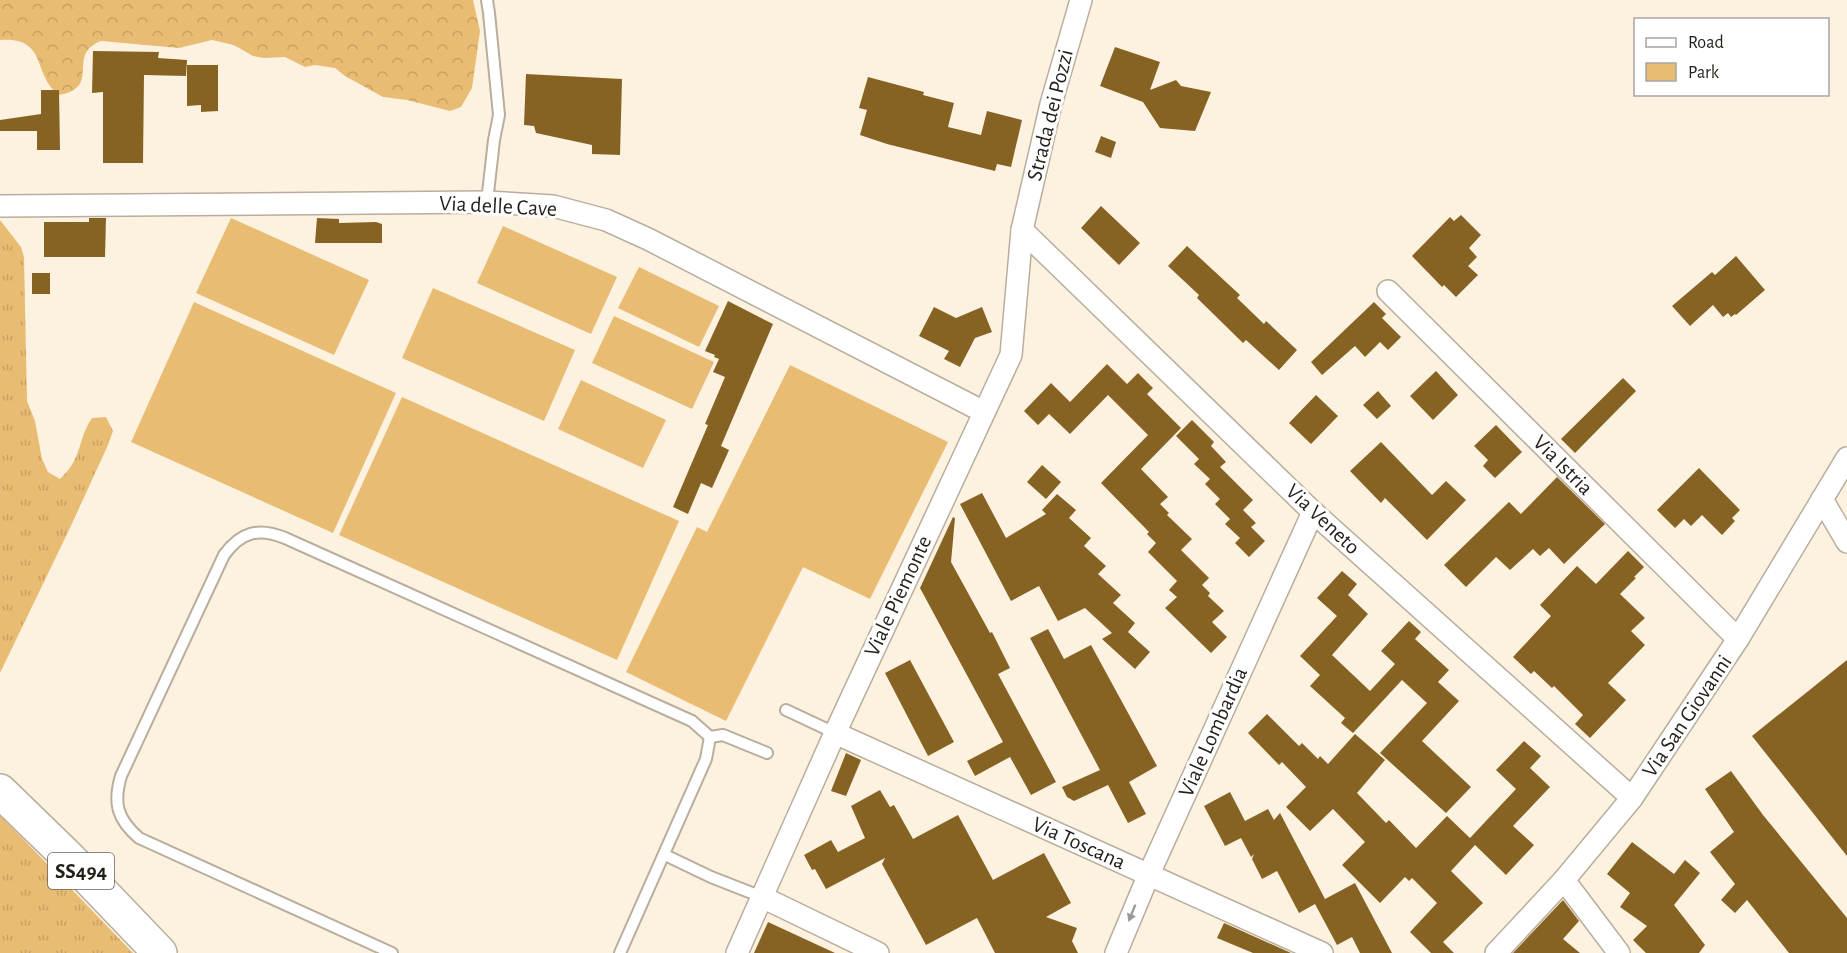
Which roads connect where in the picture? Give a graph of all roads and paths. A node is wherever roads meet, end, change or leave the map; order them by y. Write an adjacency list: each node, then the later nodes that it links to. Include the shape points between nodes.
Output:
1 (487, 0): 3 (lane, via 499,115)
2 (1081, 0): 5 (street, Strada dei Pozzi, via 1051,104)
3 (487, 202): 4 (street, Via delle Cave); 7 (street, Via delle Cave, via 553,206 606,220)
4 (0, 206)
5 (1022, 230): 7 (street, Viale Piemonte, via 1011,356); 10 (street, Via Veneto)
6 (1388, 291): 12 (street, Via Istria)
7 (984, 412): 14 (street, Viale Piemonte)
8 (1847, 458): 9 (street, Via San Giovanni)
9 (1822, 499): 11 (street); 12 (street, Via San Giovanni)
10 (1314, 512): 18 (street, Via Veneto); 20 (street, Viale Lombardia)
11 (1847, 542)
12 (1738, 639): 18 (street, Via San Giovanni)
13 (786, 710): 14 (lane)
14 (835, 733): 20 (street, Via Toscana); 22 (street, Viale Piemonte)
15 (710, 737): 16 (lane, via 723,735); 19 (lane, via 706,759); 24 (lane, via 692,721 272,532 244,536 232,544 121,776 117,803 121,817 139,838)
16 (767, 753)
17 (0, 791): 23 (main road, SS494)
18 (1632, 798): 21 (street, Via San Giovanni)
19 (665, 855): 22 (lane); 25 (lane)
20 (1149, 874): 28 (street, Viale Lombardia, one-way to 28); 29 (street, Via Toscana)
21 (1564, 880): 30 (street, Via San Giovanni); 31 (street)
22 (762, 897): 26 (street, Viale Piemonte); 27 (street)
23 (160, 953)
24 (392, 953)
25 (620, 953)
26 (737, 953)
27 (878, 953)
28 (1116, 953)
29 (1323, 953)
30 (1496, 953)
31 (1619, 953)

